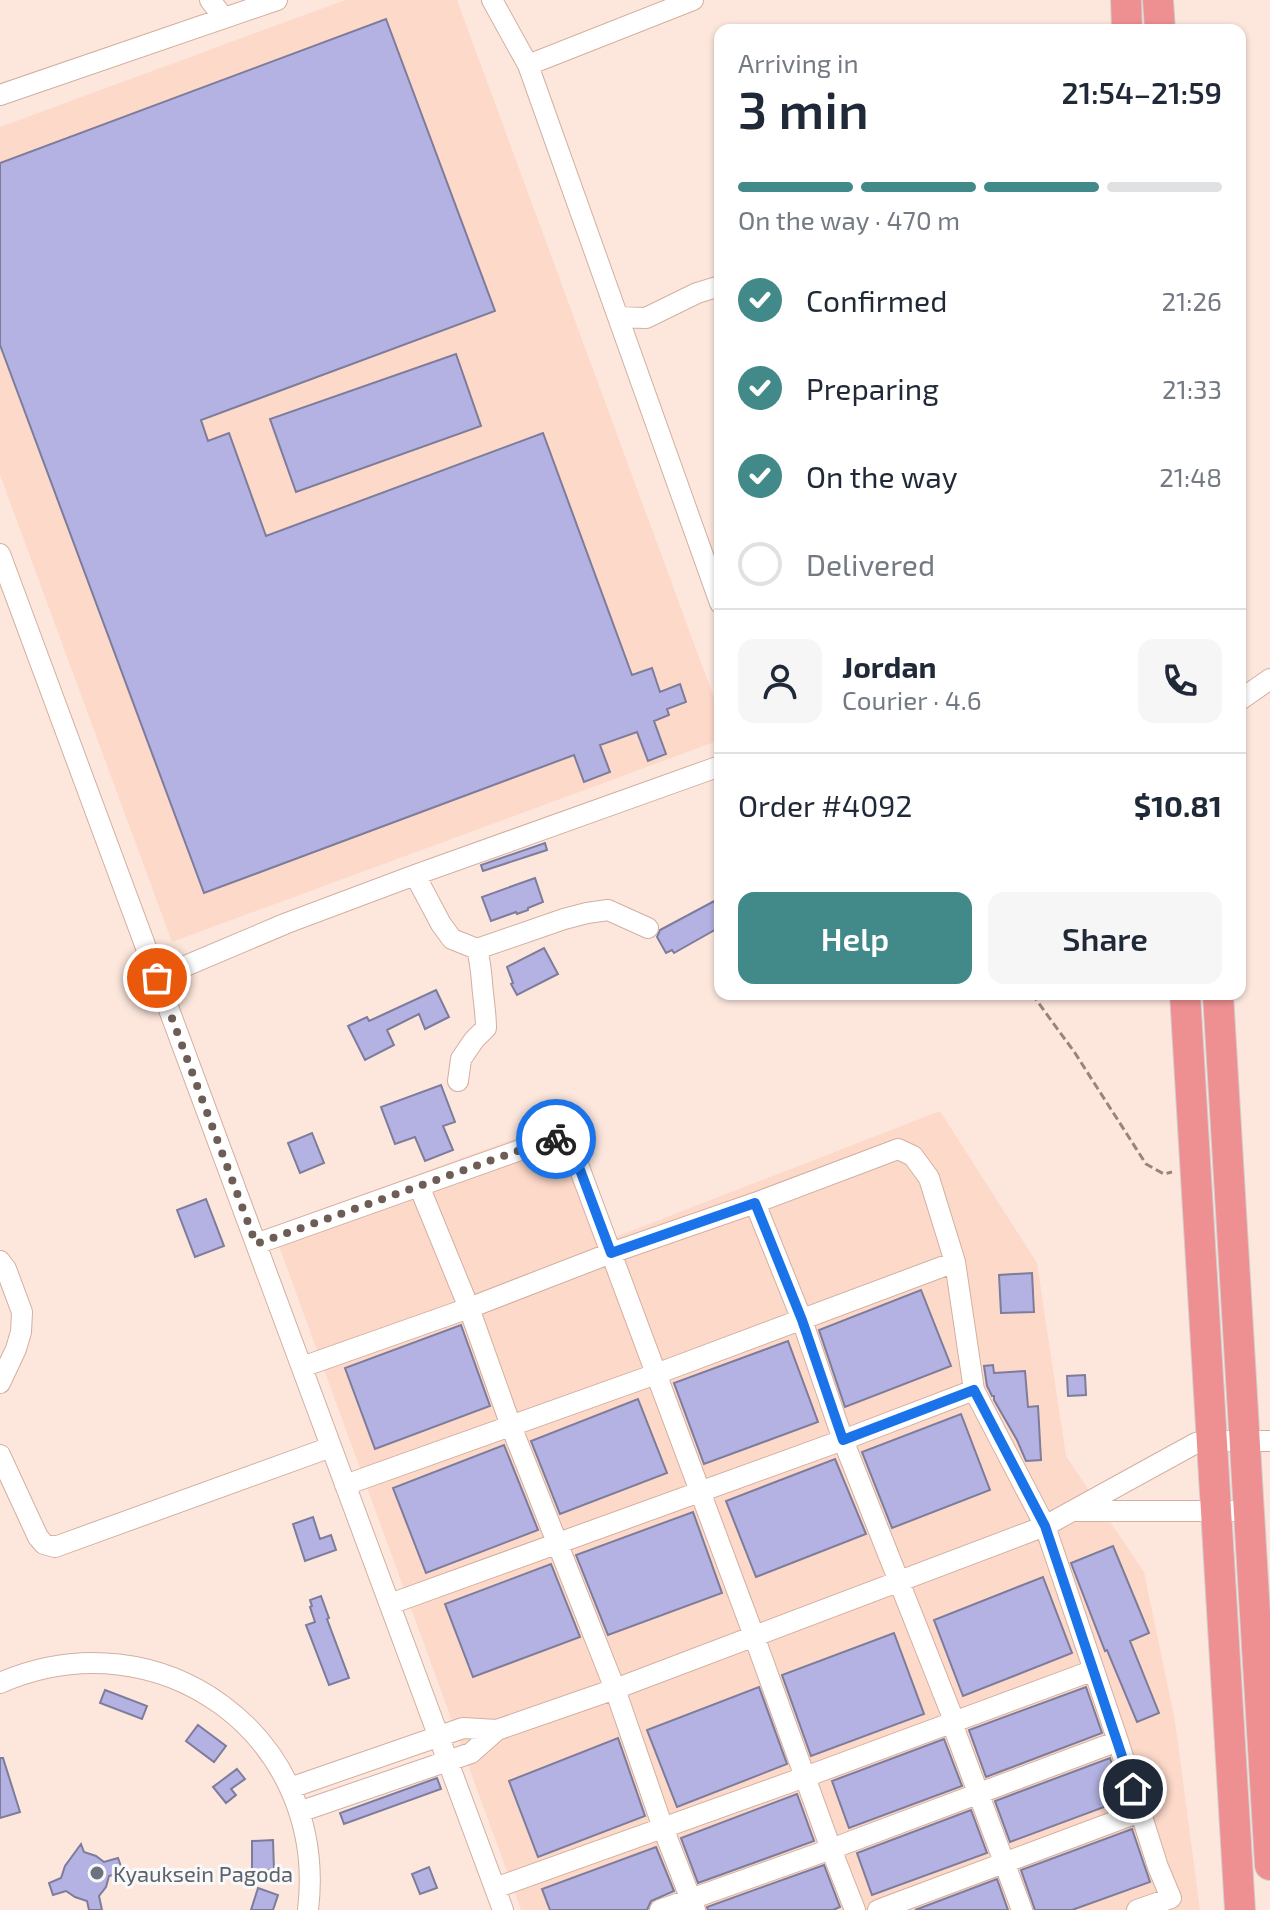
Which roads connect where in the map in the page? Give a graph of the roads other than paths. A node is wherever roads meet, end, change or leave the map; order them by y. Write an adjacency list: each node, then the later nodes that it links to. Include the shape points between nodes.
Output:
1 (210, 0): 7 (street)
2 (277, 0): 7 (street)
3 (492, 0): 10 (street)
4 (693, 0): 10 (street)
5 (1126, 0): 8 (highway)
6 (1158, 0): 9 (highway)
7 (224, 18): 11 (street)
8 (1127, 24)
9 (1160, 24)
10 (528, 65): 13 (street)
11 (0, 95)
12 (714, 288): 13 (street, via 646,318)
13 (618, 317): 15 (street)
14 (0, 554): 16 (street)
15 (714, 586)
16 (6, 591): 23 (street)
17 (1270, 679): 18 (street)
18 (1246, 696)
19 (714, 768): 20 (street)
20 (415, 875): 22 (street, via 452,939); 23 (street)
21 (648, 928): 22 (street, via 608,910)
22 (477, 949): 26 (street, via 486,1028 461,1059)
23 (157, 978): 29 (street)
24 (1185, 1000): 41 (highway)
25 (1219, 1000): 42 (highway)
26 (458, 1081)
27 (419, 1186): 29 (street); 30 (street, via 558,1138 570,1143); 33 (street)
28 (755, 1203): 30 (street); 32 (street, via 898,1149 913,1156 929,1178); 34 (street)
29 (256, 1244): 35 (street)
30 (611, 1253): 33 (street); 36 (street)
31 (0, 1261): 37 (street, via 22,1312 16,1349)
32 (955, 1262): 34 (street); 38 (street)
33 (469, 1308): 35 (street); 39 (street)
34 (802, 1320): 36 (street); 40 (street)
35 (302, 1367): 43 (street)
36 (656, 1374): 39 (street); 46 (street)
37 (0, 1383)
38 (974, 1390): 40 (street); 50 (street)
39 (511, 1426): 45 (street); 51 (street)
40 (843, 1440): 46 (street); 52 (street)
41 (1211, 1441): 42 (street); 47 (highway); 48 (street, via 1196,1443)
42 (1258, 1441): 49 (highway)
43 (331, 1447): 44 (street, via 55,1547 38,1537); 45 (street)
44 (0, 1455)
45 (345, 1485): 53 (street)
46 (700, 1492): 51 (street); 54 (street)
47 (1215, 1510): 48 (street); 49 (street); 82 (highway)
48 (1072, 1511): 50 (street)
49 (1249, 1511): 71 (highway)
50 (1045, 1526): 52 (street); 55 (street)
51 (557, 1542): 53 (street); 57 (street)
52 (899, 1581): 54 (street); 58 (street)
53 (390, 1604): 60 (street)
54 (754, 1636): 57 (street); 63 (street)
55 (1094, 1670): 58 (street); 61 (street)
56 (0, 1683): 64 (street, via 81,1662 124,1664 166,1675 212,1698 239,1719 273,1758)
57 (615, 1689): 59 (street); 68 (street)
58 (953, 1723): 63 (street); 65 (street)
59 (497, 1730): 60 (street, via 463,1728); 62 (street, via 471,1753)
60 (439, 1736): 62 (street); 64 (street)
61 (1118, 1741): 65 (street); 67 (street)
62 (448, 1761): 66 (street); 72 (street)
63 (805, 1777): 68 (street); 69 (street)
64 (290, 1788): 66 (street)
65 (978, 1793): 69 (street); 70 (street)
66 (299, 1812): 75 (street, via 310,1869)
67 (1140, 1812): 70 (street); 74 (street)
68 (663, 1828): 72 (street); 73 (street)
69 (831, 1849): 73 (street); 78 (street)
70 (1003, 1862): 79 (street); 80 (street)
71 (1270, 1865)
72 (495, 1888): 76 (street)
73 (693, 1904): 77 (street)
74 (1172, 1904): 81 (street)
75 (308, 1910)
76 (503, 1910)
77 (660, 1910)
78 (855, 1910)
79 (878, 1910)
80 (1022, 1910)
81 (1137, 1910)
82 (1240, 1910)

